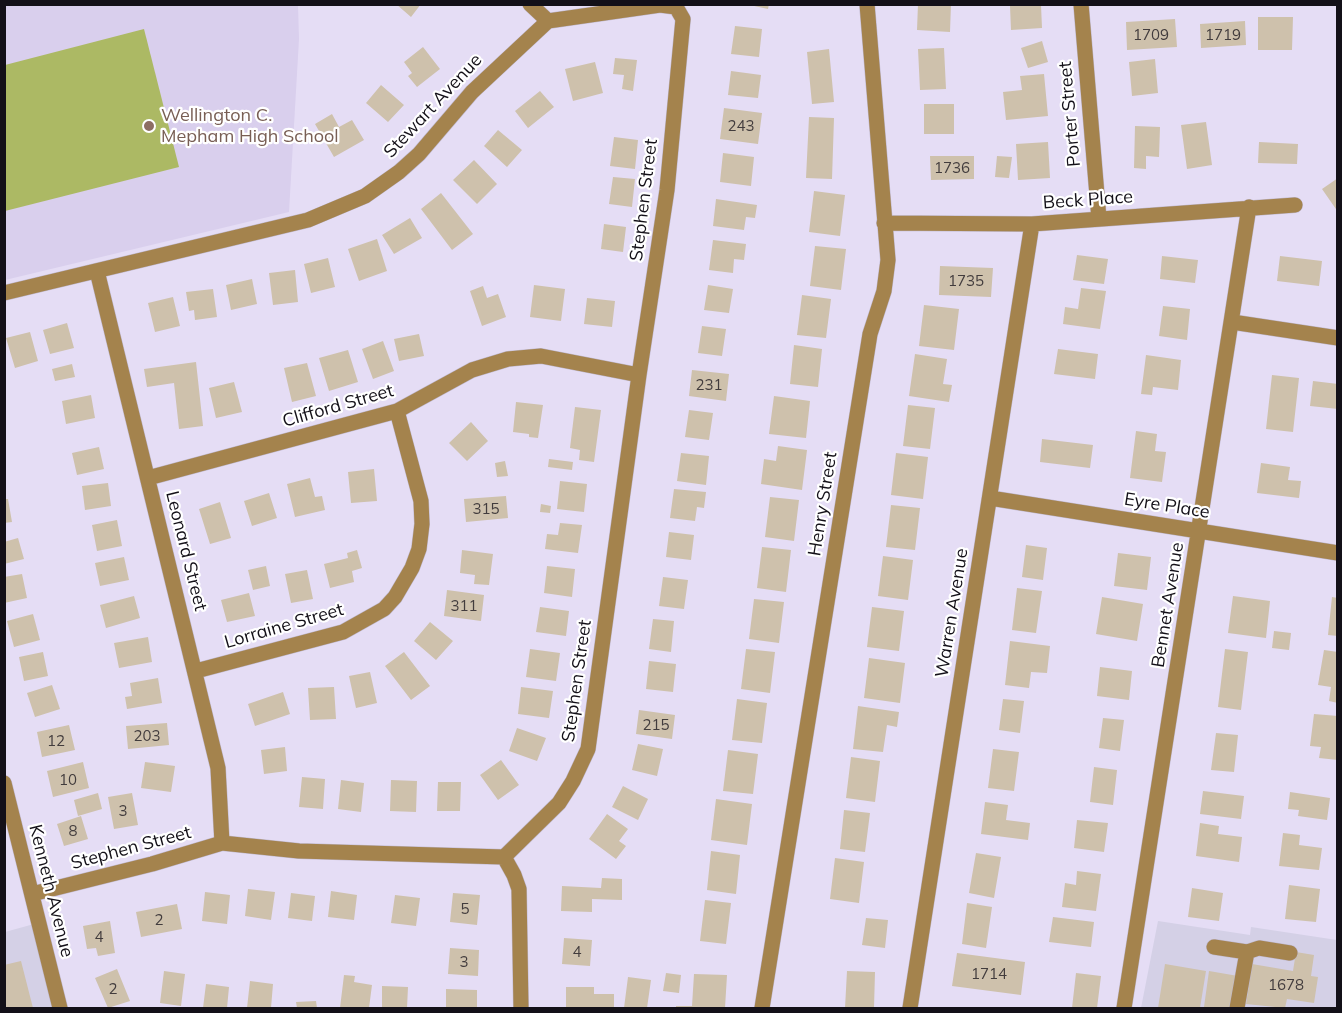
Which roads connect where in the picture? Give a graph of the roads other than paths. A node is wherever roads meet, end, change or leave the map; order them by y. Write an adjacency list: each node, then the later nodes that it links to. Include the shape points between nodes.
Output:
1 (530, 4): 4 (street)
2 (867, 4): 8 (street, Henry Street)
3 (1081, 4): 7 (street, Porter Street)
4 (548, 21): 10 (street, Stewart Avenue, via 472,92 419,154 365,196 308,220); 14 (street, Stephen Street, via 660,4 676,7 683,20 667,190)
5 (1295, 205): 6 (street, Beck Place)
6 (1249, 207): 7 (street, Beck Place); 12 (street, Bennet Avenue)
7 (1099, 219): 9 (street, Beck Place)
8 (884, 223): 9 (street, Beck Place); 30 (street, Henry Street, via 888,260 884,291 870,333)
9 (1032, 224): 17 (street, Warren Avenue)
10 (97, 271): 11 (street, Stewart Avenue); 16 (street, Leonard Street)
11 (4, 293)
12 (1233, 322): 13 (street); 18 (street, Bennet Avenue)
13 (1338, 338)
14 (639, 375): 15 (street, Clifford Street, via 541,356 508,359 472,370); 23 (street, Stephen Street, via 588,749 559,802)
15 (397, 411): 16 (street, Clifford Street); 20 (street, Lorraine Street, via 421,501 422,524 412,568 394,597 384,609 343,632)
16 (148, 478): 20 (street, Leonard Street)
17 (990, 498): 18 (street, Eyre Place); 31 (street, Warren Avenue)
18 (1199, 531): 19 (street, Eyre Place); 32 (street, Bennet Avenue)
19 (1338, 553)
20 (196, 671): 22 (street, Leonard Street, via 218,768)
21 (4, 783): 24 (street, Kenneth Avenue)
22 (222, 843): 23 (street, Stephen Street, via 299,851); 24 (street, Stephen Street)
23 (504, 857): 29 (street, via 519,889)
24 (32, 894): 28 (street, Kenneth Avenue)
25 (1214, 947): 26 (street)
26 (1247, 952): 27 (street, via 1259,948); 33 (street)
27 (1290, 952)
28 (60, 1008)
29 (521, 1008)
30 (762, 1008)
31 (910, 1008)
32 (1124, 1008)
33 (1237, 1008)

